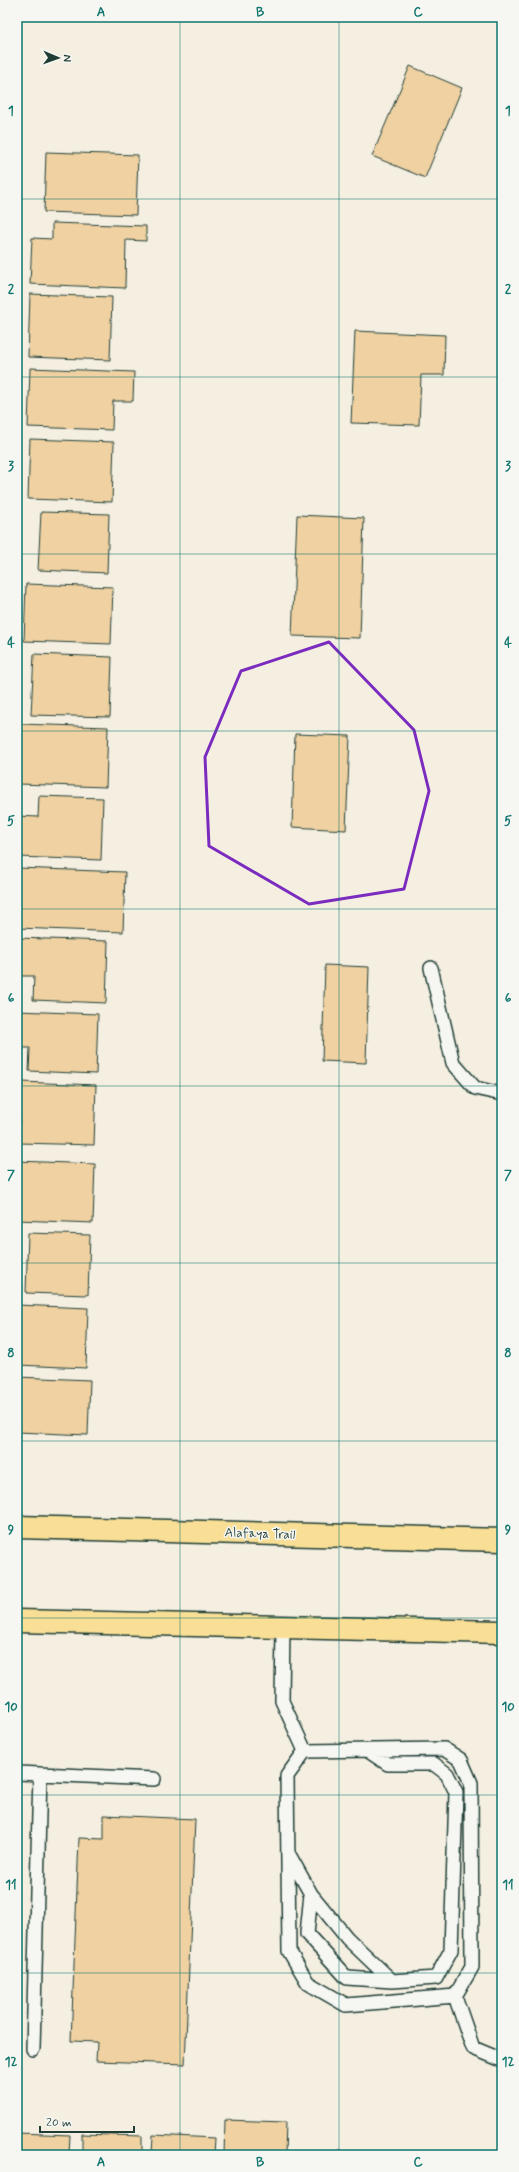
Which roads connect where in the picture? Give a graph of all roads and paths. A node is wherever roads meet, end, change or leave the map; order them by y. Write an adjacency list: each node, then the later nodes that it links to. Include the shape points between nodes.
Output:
1 (431, 968): 2 (lane, via 453,1063 475,1088)
2 (502, 1094)
3 (17, 1527): 4 (main road, Alafaya Trail)
4 (502, 1540)
5 (17, 1621): 6 (main road)
6 (283, 1627): 7 (main road); 9 (lane, via 282,1701)
7 (502, 1632)
8 (367, 1750): 9 (lane); 15 (lane, via 388,1764 434,1764 448,1774 456,1792 451,1950 436,1978); 16 (lane, via 444,1749 462,1760 471,1783 472,1967)
9 (305, 1751): 13 (lane, via 287,1776)
10 (17, 1773): 11 (lane)
11 (40, 1774): 12 (lane); 17 (lane)
12 (154, 1779)
13 (288, 1851): 14 (lane); 16 (lane, via 289,1951 308,1983 346,2005)
14 (310, 1894): 15 (lane, via 347,1938); 15 (lane, via 306,1934 347,1978)
15 (392, 1981)
16 (455, 1996): 18 (lane, via 473,2048)
17 (33, 2049)
18 (502, 2060)

